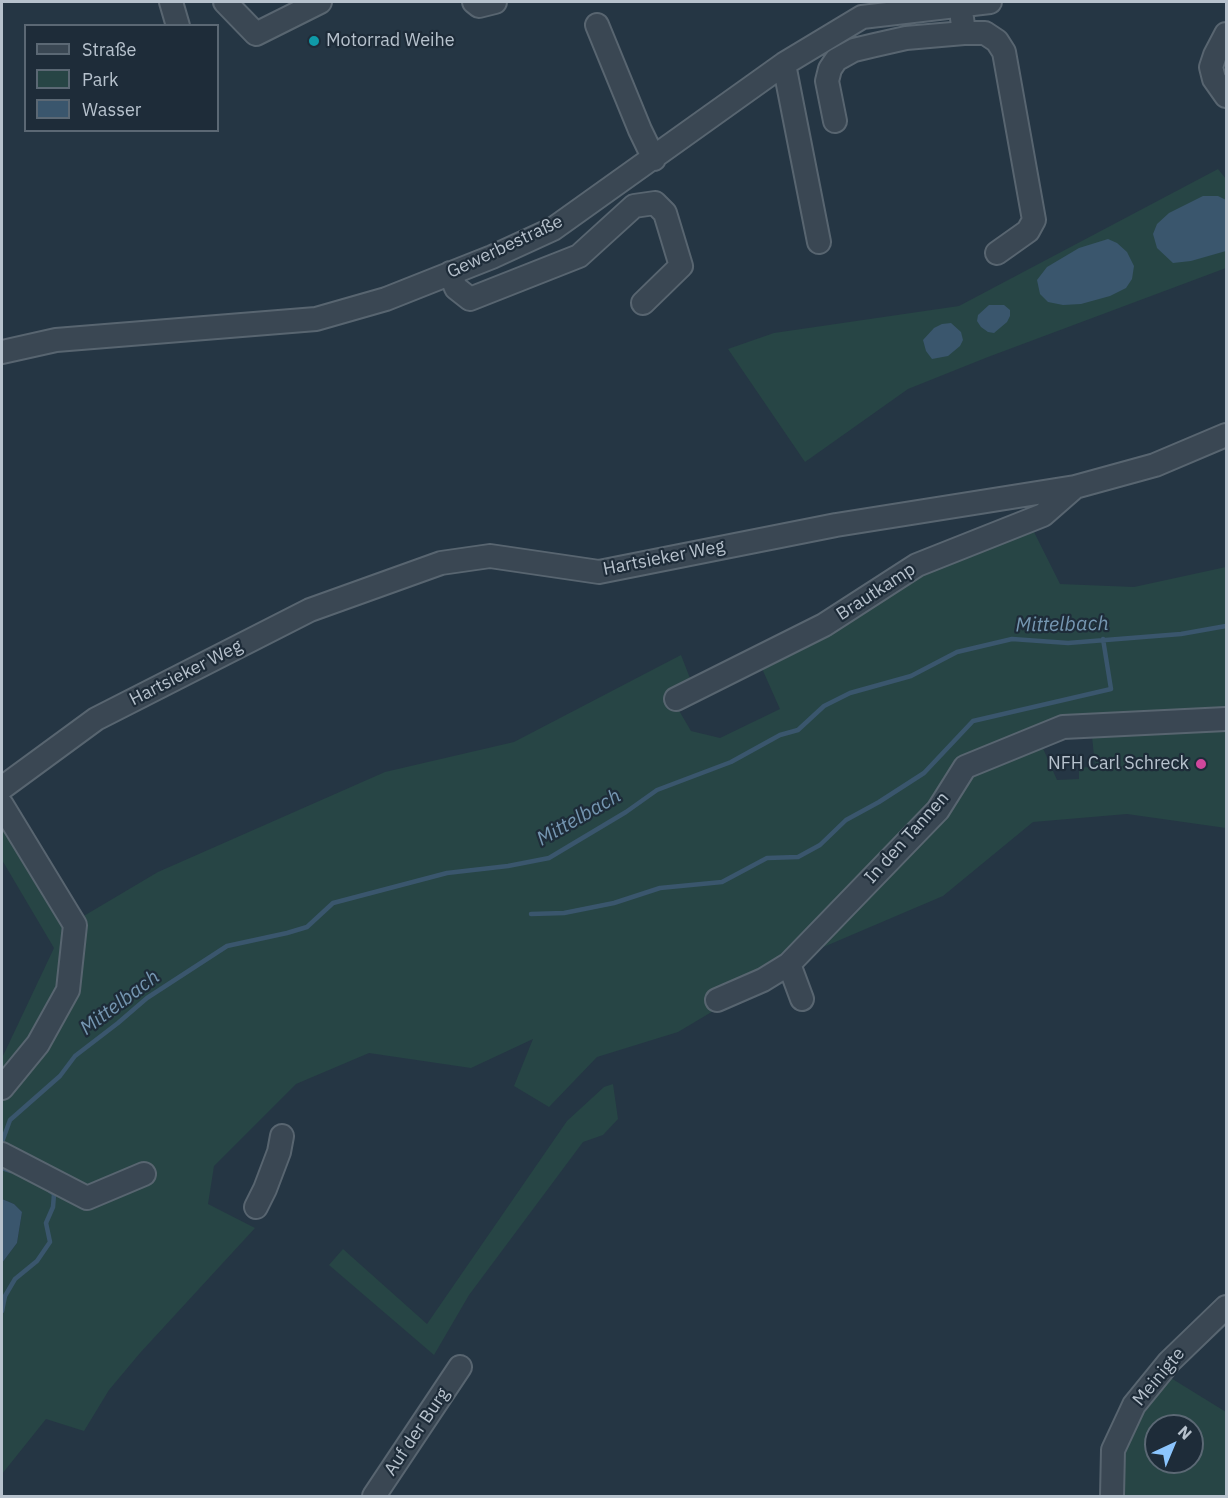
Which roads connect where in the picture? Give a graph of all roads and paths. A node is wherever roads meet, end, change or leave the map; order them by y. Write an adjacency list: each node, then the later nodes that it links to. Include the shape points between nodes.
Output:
1 (171, 2): 8 (street)
2 (225, 2): 3 (street, via 256,34)
3 (320, 2)
4 (474, 2): 5 (street, via 479,6)
5 (495, 2)
6 (990, 2): 7 (street, Gewerbestraße)
7 (961, 5): 10 (street); 12 (street, Gewerbestraße, via 862,17)
8 (177, 24)
9 (597, 25): 15 (street)
10 (964, 33): 14 (street, via 906,38 854,50 836,60 827,81); 17 (street, via 985,33 1004,52 1034,220 1028,231)
11 (1227, 34): 13 (street, via 1211,68)
12 (784, 64): 15 (street, Gewerbestraße); 16 (street)
13 (1227, 96)
14 (835, 121)
15 (654, 159): 18 (street, Gewerbestraße, via 553,229)
16 (819, 242)
17 (997, 253)
18 (450, 273): 19 (street, via 456,288 470,299 579,256 634,206 655,203 665,213 681,266); 20 (street, Gewerbestraße, via 386,299 316,319 56,340)
19 (643, 303)
20 (2, 352)
21 (1227, 435): 22 (street, Hartsieker Weg, via 1155,465)
22 (1076, 487): 23 (street, Brautkamp, via 1043,515 917,565 824,626); 25 (street, Hartsieker Weg, via 836,525 599,572 490,556 441,563 310,610 96,719)
23 (676, 699)
24 (1227, 719): 27 (street, In den Tannen, via 1063,727 965,767 938,810)
25 (2, 788)
26 (2, 805): 30 (street, via 75,926 68,990 38,1044)
27 (789, 964): 28 (street); 29 (street, In den Tannen)
28 (802, 999)
29 (717, 1000)
30 (2, 1088)
31 (282, 1136): 34 (street)
32 (2, 1155): 33 (street, via 87,1198)
33 (144, 1174)
34 (256, 1207)
35 (1227, 1307): 38 (street, Meinigte, via 1175,1355 1134,1405 1113,1450)
36 (460, 1367): 37 (street, Auf der Burg)
37 (374, 1497)
38 (1112, 1497)

